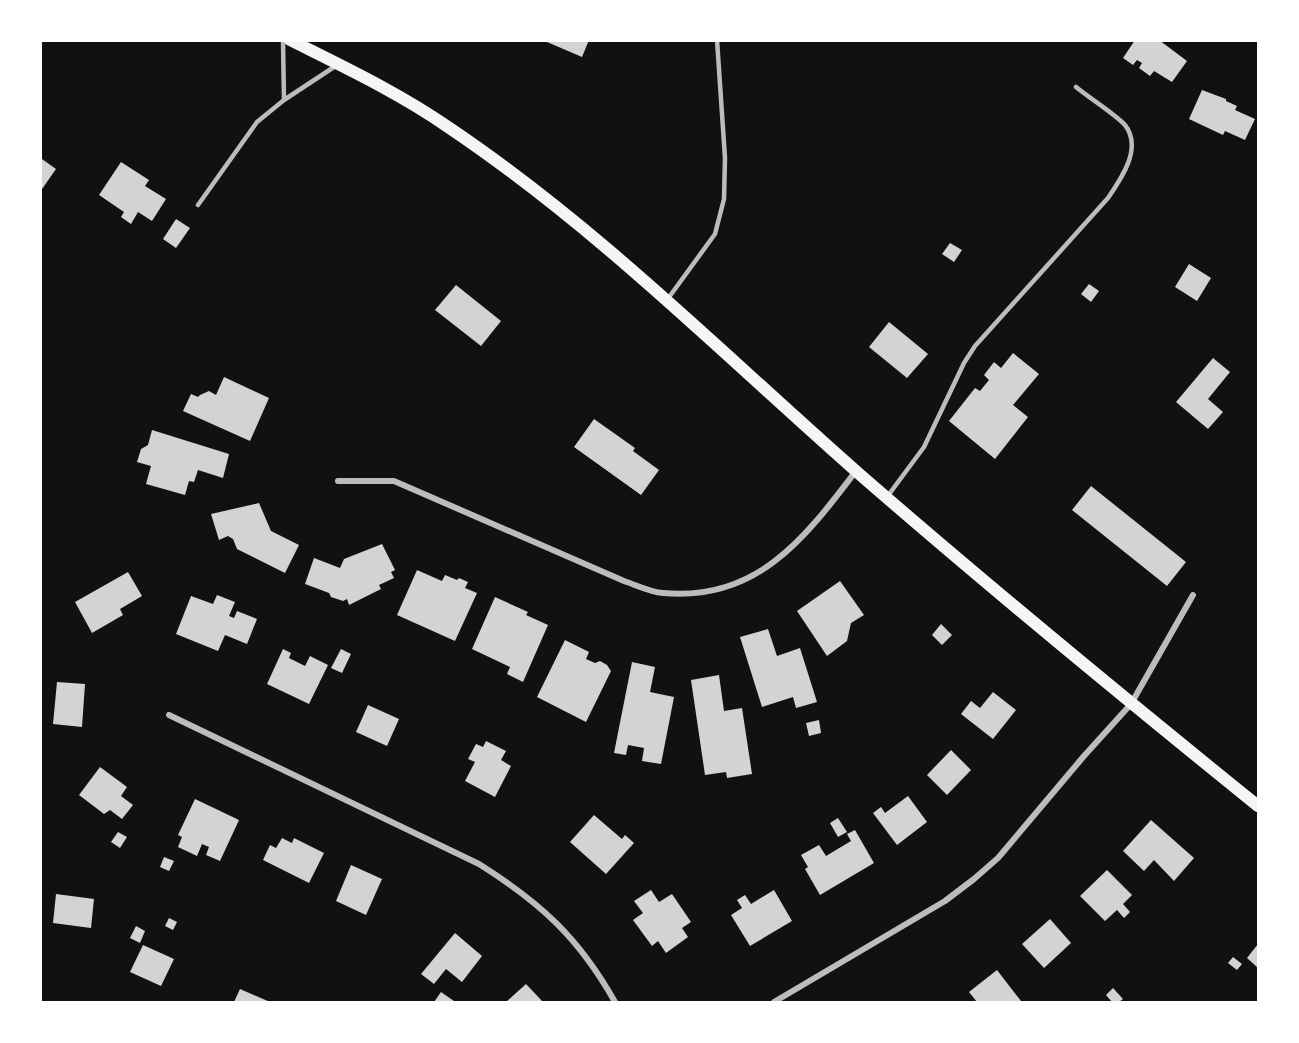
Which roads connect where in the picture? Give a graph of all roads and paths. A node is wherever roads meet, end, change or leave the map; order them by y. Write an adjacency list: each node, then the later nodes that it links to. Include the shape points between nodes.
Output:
1 (283, 40): 6 (lane)
2 (290, 40): 4 (main road)
3 (717, 40): 8 (lane, via 724,199 715,234)
4 (338, 64): 6 (lane); 8 (main road, via 448,126 514,173)
5 (1076, 87): 11 (lane, via 1125,126 1132,142 1125,173 1108,198 975,346 924,447)
6 (284, 100): 7 (lane, via 257,122)
7 (198, 205)
8 (667, 300): 9 (main road)
9 (856, 471): 10 (street, via 768,568 741,583 688,593 661,593 624,581 394,481); 11 (main road)
10 (338, 481)
11 (887, 497): 13 (main road)
12 (1193, 595): 13 (street)
13 (1131, 704): 15 (main road); 17 (street, via 998,858 974,879 945,901)
14 (170, 715): 16 (street, via 499,876 538,905 572,938)
15 (1258, 806)
16 (615, 1002)
17 (774, 1002)

